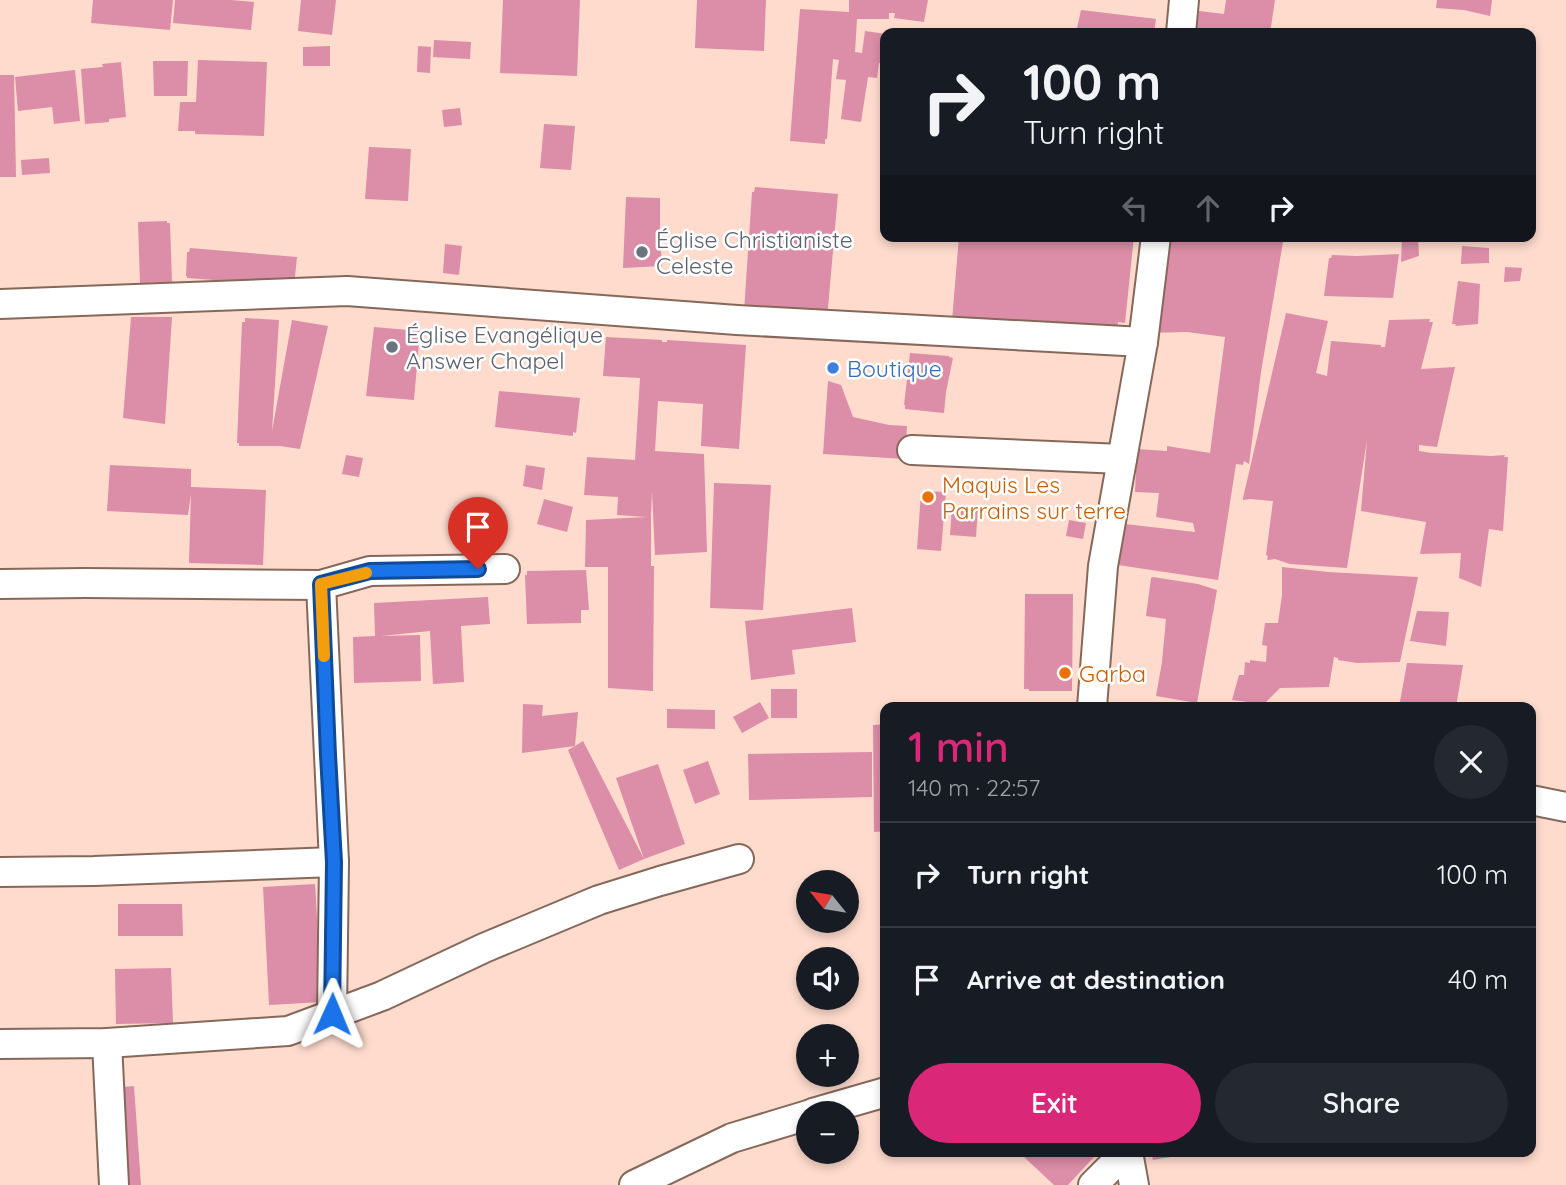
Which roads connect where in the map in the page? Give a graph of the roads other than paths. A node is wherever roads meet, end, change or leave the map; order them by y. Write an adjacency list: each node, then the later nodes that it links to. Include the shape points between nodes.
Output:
1 (1184, 0): 2 (street)
2 (1181, 28)
3 (1155, 242): 5 (street)
4 (0, 304): 5 (street, via 347,291 724,319)
5 (1143, 342): 7 (street)
6 (912, 450): 7 (street)
7 (1122, 459): 11 (street, via 1102,566)
8 (505, 569): 10 (street, via 370,571)
9 (0, 584): 10 (street)
10 (321, 584): 15 (street)
11 (1092, 702)
12 (1536, 801): 13 (street)
13 (1566, 807)
14 (739, 859): 17 (street, via 599,900)
15 (334, 862): 16 (street); 17 (street)
16 (0, 872)
17 (332, 1014): 18 (street, via 288,1031)
18 (107, 1043): 19 (street); 25 (street)
19 (0, 1044)
20 (880, 1094): 21 (street)
21 (855, 1101)
22 (796, 1119): 26 (street, via 732,1138)
23 (1122, 1157): 27 (street)
24 (1128, 1157): 28 (street)
25 (114, 1185)
26 (634, 1185)
27 (1093, 1185)
28 (1134, 1185)

